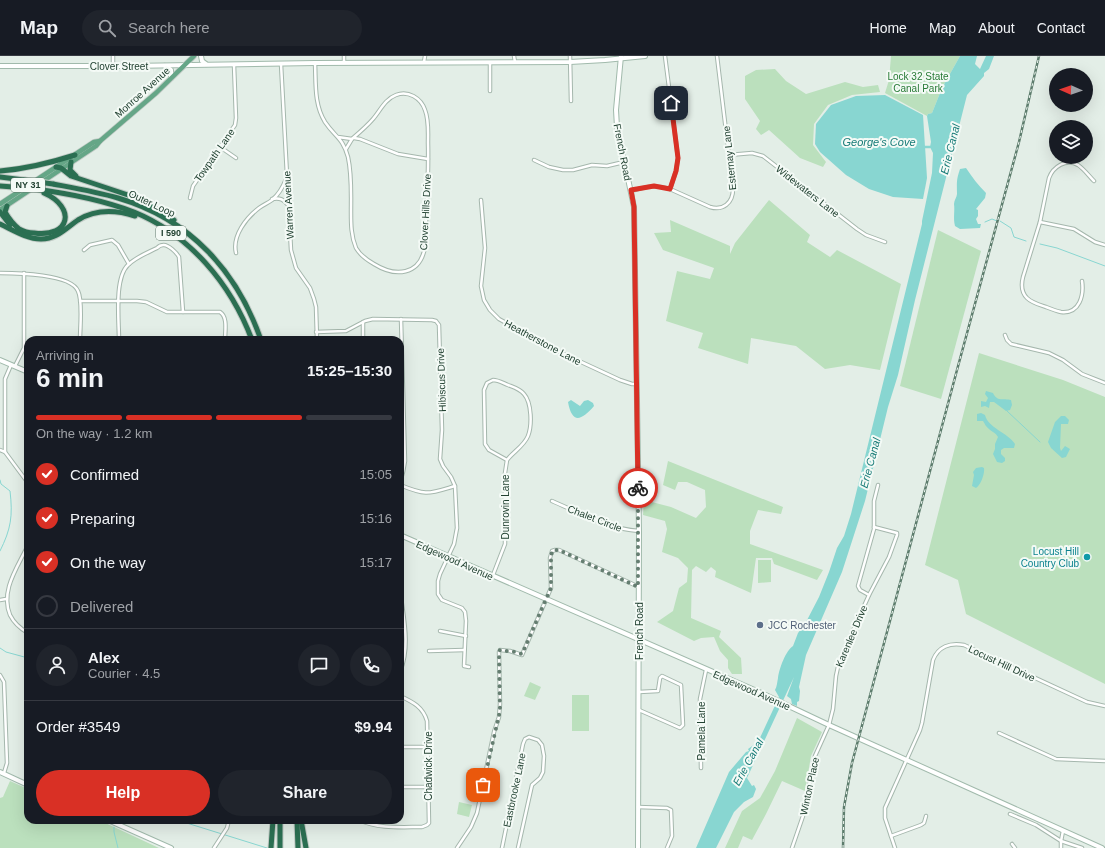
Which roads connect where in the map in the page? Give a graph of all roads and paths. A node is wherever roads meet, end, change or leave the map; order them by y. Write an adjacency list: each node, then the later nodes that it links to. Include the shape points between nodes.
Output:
1 (113, 56): 23 (street)
2 (194, 56): 19 (main road, Monroe Avenue / NY 31)
3 (201, 56): 20 (street, via 202,61)
4 (344, 56): 15 (street)
5 (425, 56): 16 (street)
6 (514, 56): 12 (street)
7 (570, 56): 13 (street)
8 (645, 56): 11 (street, Clover Street)
9 (666, 56): 47 (street, via 678,158)
10 (717, 56): 34 (street, Esternay Lane)
11 (620, 58): 13 (street, Clover Street); 39 (street, French Road, via 616,119)
12 (515, 62): 13 (street, Clover Street); 17 (street, Clover Street)
13 (570, 62): 27 (street)
14 (315, 63): 15 (street, Clover Street); 18 (street, Clover Street); 28 (street, Clover Hills Drive, via 318,106 325,122)
15 (344, 63): 16 (street, Clover Street)
16 (424, 63): 17 (street, Clover Street)
17 (490, 63): 26 (street)
18 (281, 64): 21 (street, Clover Street); 43 (street, Warren Avenue)
19 (185, 65): 20 (street, Clover Street); 24 (street, Clover Street); 25 (main road, Monroe Avenue / NY 31)
20 (208, 65): 21 (street, Clover Street)
21 (234, 65): 31 (street, Towpath Lane, via 236,121)
22 (0, 66): 23 (street, Clover Street)
23 (113, 66): 24 (street, Clover Street)
24 (165, 66): 25 (street, via 171,70)
25 (171, 78): 30 (main road, Monroe Avenue / NY 31)
26 (490, 91)
27 (571, 101)
28 (338, 137): 29 (street); 32 (street, Clover Hills Drive)
29 (352, 139): 32 (street, Clover Hills Drive); 36 (street, via 360,139 398,154); 36 (street, Clover Hills Drive, via 391,98 398,94 408,94 417,98 425,109 428,125)
30 (100, 141): 33 (main road, Monroe Avenue / NY 31, via 94,142); 38 (main road, Monroe Avenue / NY 31)
31 (220, 147): 35 (street); 50 (street, Towpath Lane, via 193,186)
32 (346, 150): 36 (street, Clover Hills Drive, via 350,176 352,232 356,246 371,262 395,273 414,267 424,251)
33 (75, 155): 40 (main road, Monroe Avenue / NY 31); 41 (highway, via 52,163)
34 (729, 155): 47 (street, Esternay Lane, via 733,193 725,206 716,209); 62 (street, Widewaters Lane, via 752,153 763,156 857,229)
35 (236, 158)
36 (428, 160)
37 (534, 160): 39 (street, via 563,170)
38 (70, 162): 40 (main road, Monroe Avenue / NY 31); 44 (highway, via 70,170)
39 (624, 162): 48 (street, French Road)
40 (58, 168): 44 (highway); 53 (main road, Monroe Avenue / NY 31); 55 (main road, Monroe Avenue / NY 31)
41 (0, 171)
42 (0, 177): 60 (highway, Outer Loop / I 590, bridge, via 53,184 119,198 146,208)
43 (287, 177): 51 (street); 54 (street, Warren Avenue)
44 (84, 180): 60 (highway, via 150,204)
45 (1094, 181): 57 (street, via 1077,164 1058,166 1049,178)
46 (0, 186): 49 (highway, bridge)
47 (670, 189): 48 (street, Esternay Lane, via 654,186)
48 (631, 190): 89 (street, French Road, via 634,207)
49 (42, 191): 55 (highway, via 56,199 64,210 64,222 54,233 42,234 22,230 11,222 5,212); 58 (highway, Outer Loop / I 590, via 112,204)
50 (190, 198)
51 (272, 200): 54 (street, via 277,198); 65 (street, via 256,211 244,224 236,241)
52 (481, 200): 89 (street, Heatherstone Lane, via 485,248 481,286 484,300 494,315 551,348 620,380)
53 (0, 204)
54 (288, 205): 75 (street, Warren Avenue, via 292,255 297,270 310,288 314,299)
55 (7, 206): 56 (main road, Monroe Avenue / NY 31)
56 (0, 211): 61 (highway)
57 (1040, 222): 63 (street, via 1074,229 1094,242); 69 (street, via 1022,281 1026,297 1033,303 1056,311 1068,311 1080,301)
58 (155, 223): 61 (highway, via 122,213 104,211 83,218 51,238 35,238); 80 (highway, Outer Loop / I 590, via 194,251 209,266 230,294)
59 (0, 224): 61 (highway)
60 (185, 230): 81 (highway, Outer Loop / I 590, via 210,253 229,276 244,300)
61 (18, 232)
62 (885, 242)
63 (1105, 245)
64 (84, 250): 66 (street, via 89,246 112,240 118,244)
65 (236, 253)
66 (129, 264): 71 (street, via 120,280); 72 (street, via 163,245 178,254)
67 (0, 273): 68 (street)
68 (24, 273): 70 (street, via 70,282 77,289); 86 (street, via 24,348)
69 (1082, 281)
70 (80, 301): 71 (street); 77 (street)
71 (119, 301): 72 (street, via 141,301 165,311); 78 (street)
72 (183, 312): 79 (street, via 222,313 225,318)
73 (401, 319): 74 (street, Hibiscus Drive, via 372,319); 84 (street); 98 (street, Hibiscus Drive, via 432,320 439,325 442,430 440,459)
74 (363, 322): 75 (street, Hibiscus Drive, via 346,331); 83 (street)
75 (316, 332): 82 (street, Warren Avenue)
76 (1004, 334): 88 (street, via 1011,344 1049,353 1085,376)
77 (80, 336)
78 (119, 336)
79 (225, 336)
80 (250, 336)
81 (260, 336)
82 (316, 336)
83 (363, 336)
84 (401, 336)
85 (0, 360): 86 (street)
86 (13, 365): 87 (street); 92 (street, via 5,379)
87 (24, 370)
88 (1105, 383)
89 (636, 384): 101 (street, French Road)
90 (404, 426): 94 (street)
91 (0, 450): 92 (street)
92 (5, 452): 95 (street)
93 (507, 460): 93 (street, Dunrovin Lane, via 528,435 529,403 521,391 493,380 487,383 484,390 485,442 489,450); 105 (street, Dunrovin Lane, via 505,544)
94 (404, 469)
95 (24, 478)
96 (878, 484): 100 (street, Karenlee Drive, via 874,501)
97 (404, 486): 98 (street, via 427,493)
98 (455, 486): 104 (street, Hibiscus Drive, via 456,534)
99 (552, 501): 101 (street, Chalet Circle, via 612,527)
100 (874, 527): 107 (street, Karenlee Drive, via 858,586); 107 (street, Karenlee Drive, via 897,535 889,557)
101 (639, 531): 106 (street, French Road)
102 (404, 537): 104 (street, Edgewood Avenue)
103 (24, 553): 108 (street, via 9,583)
104 (448, 556): 105 (street, Edgewood Avenue); 114 (street, Hibiscus Drive, via 438,581 438,594 442,600 464,610)
105 (493, 576): 110 (street, Edgewood Avenue)
106 (638, 587): 110 (street, via 555,550 551,555 551,588); 115 (street, French Road)
107 (869, 595): 126 (street, Karenlee Drive, via 839,662)
108 (6, 599): 109 (street); 112 (street, via 11,617)
109 (0, 600)
110 (546, 600): 115 (street, Edgewood Avenue); 158 (street, via 522,654 500,650 499,652 499,717 477,813)
111 (404, 623): 118 (street)
112 (24, 630)
113 (440, 631): 114 (street)
114 (466, 636): 116 (street)
115 (639, 640): 120 (street, Edgewood Avenue); 122 (street, French Road)
116 (464, 650): 117 (street); 119 (street, via 464,666)
117 (429, 651)
118 (404, 657)
119 (469, 667)
120 (706, 670): 126 (street, Edgewood Avenue); 132 (street, Pamela Lane, via 701,697)
121 (0, 675): 133 (street, via 4,682 7,763)
122 (638, 692): 125 (street, French Road); 125 (street, via 658,691 662,676 681,685 684,725 680,728)
123 (404, 698): 129 (street, Chadwick Drive, via 416,704 425,713)
124 (1105, 706): 130 (street, Locust Hill Drive, via 1087,702 964,645 947,645 939,650 933,660 922,723)
125 (638, 710): 137 (street, French Road)
126 (829, 725): 130 (street, Edgewood Avenue); 163 (street, Winton Place, via 815,756 803,816)
127 (999, 733): 131 (street, via 1056,759)
128 (404, 747): 129 (street)
129 (428, 747): 136 (street, Chadwick Drive)
130 (906, 760): 147 (street, Edgewood Avenue); 148 (street, Locust Hill Drive, via 885,808 885,818)
131 (1105, 761)
132 (701, 768)
133 (2, 773): 134 (street)
134 (24, 783)
135 (404, 787): 136 (street)
136 (429, 787): 146 (street, Chadwick Drive, via 427,826)
137 (638, 807): 161 (street, French Road); 162 (street, via 671,810 672,836)
138 (1010, 814): 149 (street, via 1036,825)
139 (926, 816): 148 (street, via 921,825)
140 (117, 824): 152 (street)
141 (228, 824): 153 (street)
142 (273, 824): 154 (highway)
143 (280, 824): 155 (highway)
144 (297, 824): 156 (highway)
145 (302, 824): 157 (highway)
146 (369, 824)
147 (1063, 831): 149 (street); 168 (street, Edgewood Avenue)
148 (891, 836): 164 (street, Locust Hill Drive)
149 (1061, 840): 166 (street); 167 (street)
150 (1012, 844): 165 (street)
151 (518, 847): 159 (street, Eastbrooke Lane, via 532,785 540,778 543,769 542,745 529,737 523,744); 160 (street, Eastbrooke Lane)
152 (170, 848)
153 (214, 848)
154 (271, 848)
155 (280, 848)
156 (298, 848)
157 (306, 848)
158 (457, 848)
159 (502, 848)
160 (523, 848)
161 (638, 848)
162 (667, 848)
163 (792, 848)
164 (895, 848)
165 (1015, 848)
166 (1061, 848)
167 (1082, 848)
168 (1102, 848)

